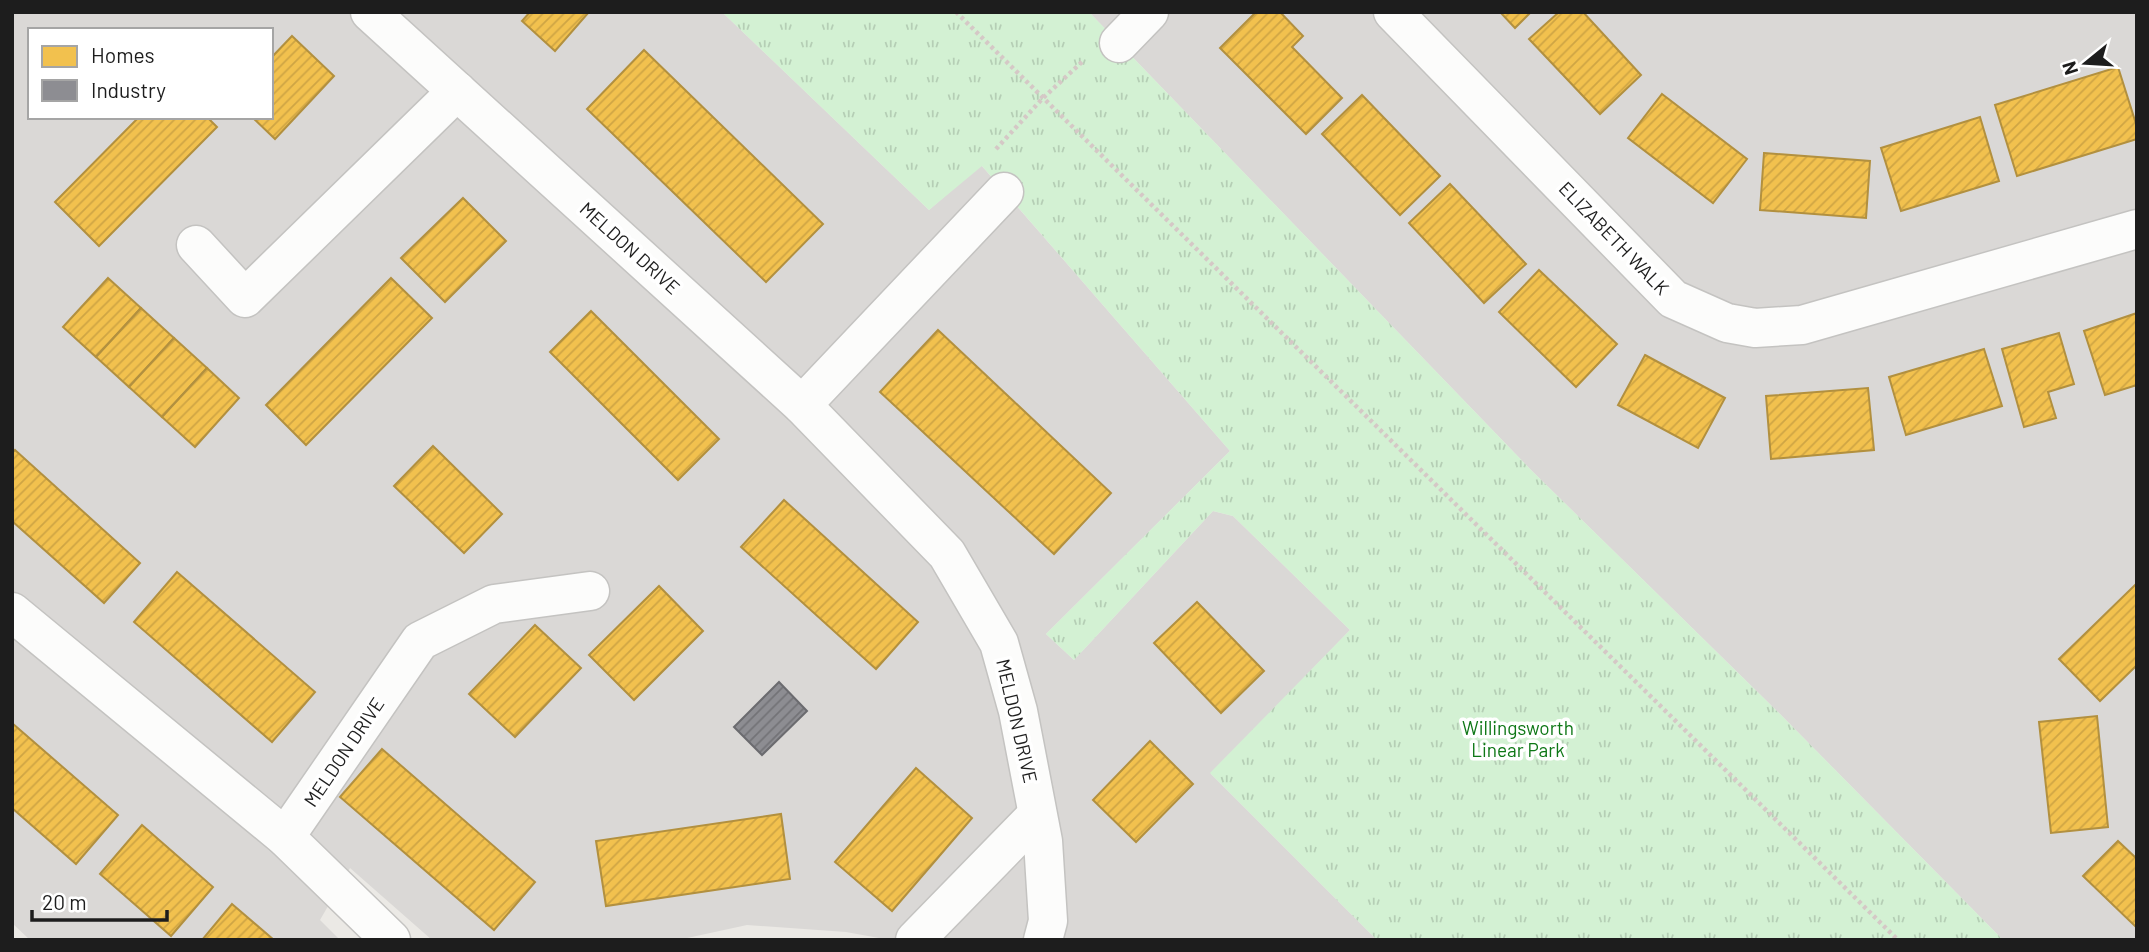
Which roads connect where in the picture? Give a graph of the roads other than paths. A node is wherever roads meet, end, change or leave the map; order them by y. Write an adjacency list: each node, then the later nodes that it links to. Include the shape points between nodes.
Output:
1 (370, 12): 5 (street, MELDON DRIVE)
2 (1149, 12): 4 (street)
3 (1393, 12): 7 (street, ELIZABETH WALK, via 1673,299 1727,323 1755,328 1802,325)
4 (1119, 43)
5 (457, 91): 8 (street, via 244,298); 9 (street, MELDON DRIVE)
6 (1004, 192): 9 (street)
7 (2137, 229)
8 (196, 245)
9 (802, 405): 12 (street, MELDON DRIVE, via 947,554 999,643 1018,711)
10 (590, 591): 13 (street, MELDON DRIVE, via 494,604 420,640)
11 (12, 612): 13 (street)
12 (1037, 815): 15 (street); 16 (street, MELDON DRIVE, via 1048,921)
13 (285, 837): 14 (street)
14 (391, 940)
15 (915, 940)
16 (1043, 940)

